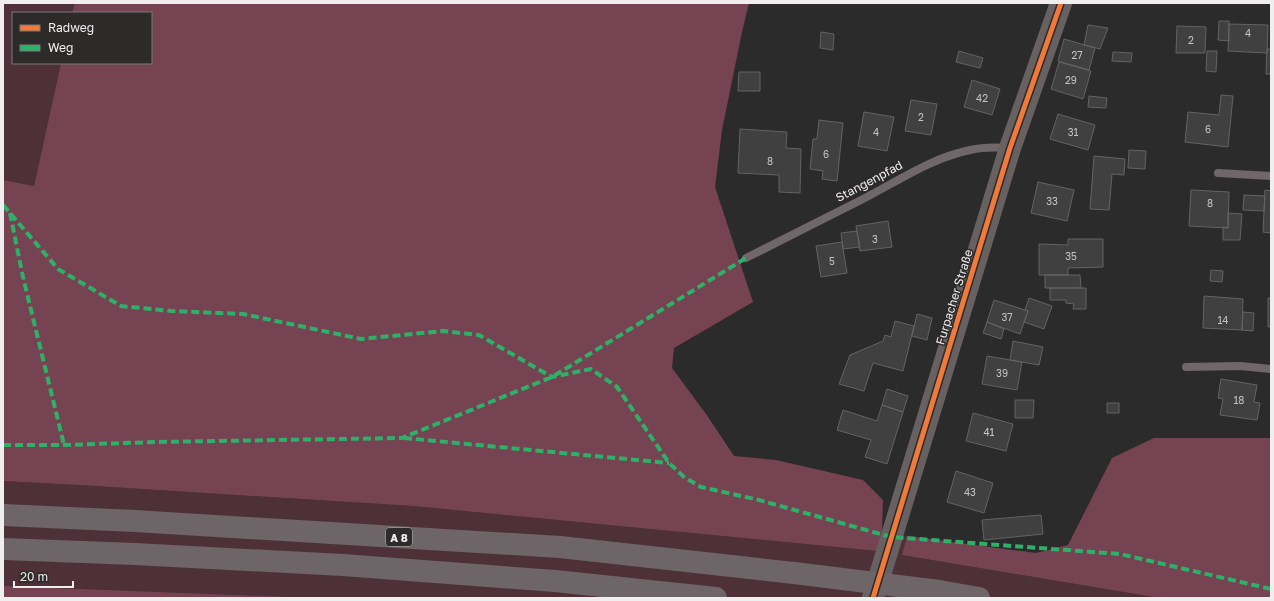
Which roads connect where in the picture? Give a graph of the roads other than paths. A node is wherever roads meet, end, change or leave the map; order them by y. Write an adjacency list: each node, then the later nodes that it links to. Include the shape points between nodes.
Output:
1 (1061, 3): 2 (street, Furpacher Straße)
2 (1010, 148): 5 (lane, Stangenpfad, via 970,150 931,162); 11 (street, Furpacher Straße)
3 (1218, 173): 4 (lane)
4 (1271, 176)
5 (746, 258)
6 (1186, 367): 7 (lane, via 1240,366)
7 (1271, 369)
8 (3, 515): 12 (highway, A 8, bridge, via 560,547 794,573)
9 (3, 549): 10 (highway, via 351,566 555,581)
10 (716, 598)
11 (873, 598)
12 (979, 598)

